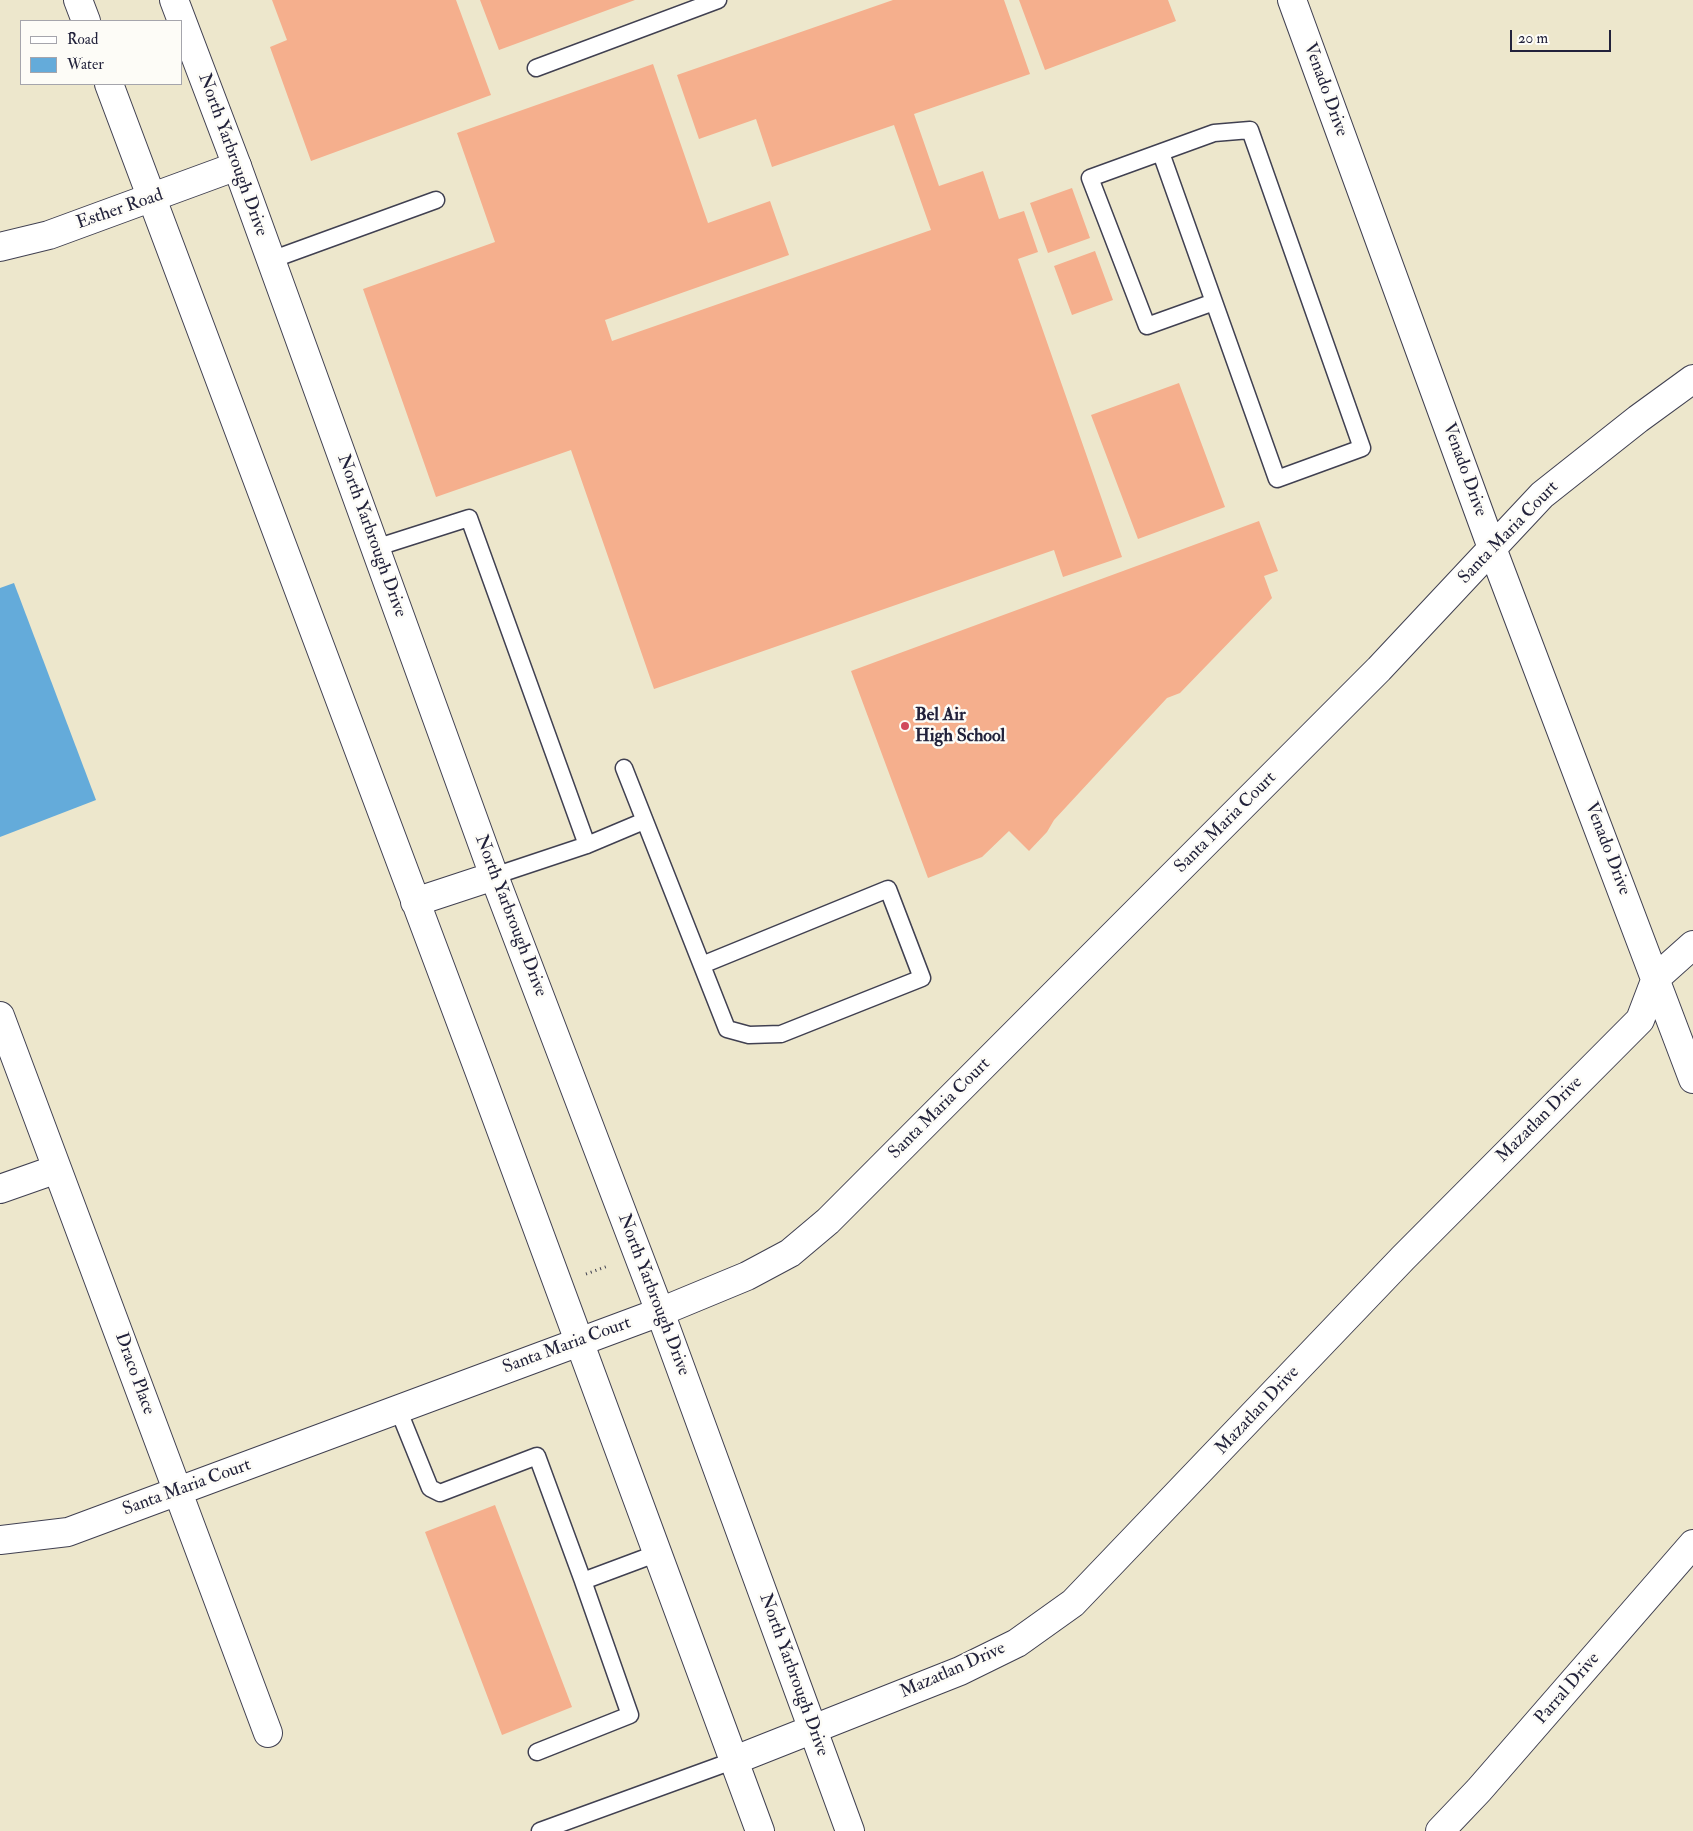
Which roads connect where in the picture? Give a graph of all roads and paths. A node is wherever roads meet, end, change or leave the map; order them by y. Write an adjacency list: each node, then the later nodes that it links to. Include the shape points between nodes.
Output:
1 (78, 0): 5 (street)
2 (174, 0): 6 (street, North Yarbrough Drive)
3 (718, 0): 8 (lane)
4 (1292, 0): 19 (street, Venado Drive)
5 (86, 20)
6 (182, 20)
7 (182, 21): 11 (street, North Yarbrough Drive)
8 (536, 68)
9 (109, 85): 12 (street)
10 (1161, 153): 16 (lane); 16 (lane, via 1090,178 1147,326); 16 (lane, via 1214,133 1250,130 1362,448 1277,479)
11 (237, 166): 12 (street, Esther Road); 15 (street, North Yarbrough Drive)
12 (151, 200): 14 (street, Esther Road, via 49,235); 24 (street)
13 (436, 200): 15 (lane)
14 (0, 247)
15 (271, 260): 18 (street, North Yarbrough Drive)
16 (1214, 302)
17 (1693, 379): 19 (street, Santa Maria Court, via 1542,495)
18 (375, 548): 22 (lane, via 469,518); 23 (street, North Yarbrough Drive)
19 (1492, 548): 27 (street, Venado Drive); 34 (street, Santa Maria Court, via 1372,676 828,1222 790,1253 747,1276)
20 (624, 768): 21 (lane)
21 (644, 821): 22 (lane); 26 (lane)
22 (587, 844): 23 (lane)
23 (494, 876): 24 (street); 34 (street, North Yarbrough Drive)
24 (415, 902): 35 (street)
25 (1693, 946): 27 (street, Mazatlan Drive)
26 (702, 965): 26 (lane, via 727,1029 749,1035 781,1034 922,978 888,889)
27 (1656, 978): 29 (street, Venado Drive); 42 (street, Mazatlan Drive, via 1640,1020 1403,1258 1073,1602 1016,1644 960,1671)
28 (0, 1016): 30 (street, Draco Place)
29 (1693, 1078)
30 (57, 1169): 31 (street); 37 (street, Draco Place)
31 (0, 1189)
32 (610, 1265): 33 (path)
33 (583, 1275)
34 (660, 1312): 35 (street, Santa Maria Court); 42 (street, North Yarbrough Drive)
35 (578, 1341): 36 (street, Santa Maria Court); 40 (street)
36 (398, 1409): 37 (street, Santa Maria Court); 41 (lane, via 430,1488 440,1493 537,1456)
37 (178, 1492): 38 (street, Santa Maria Court, via 68,1532); 43 (street, Draco Place)
38 (0, 1540)
39 (1693, 1544): 49 (street, Parral Drive)
40 (658, 1552): 41 (lane); 45 (street)
41 (583, 1581): 44 (lane, via 630,1715)
42 (813, 1730): 45 (street, Mazatlan Drive); 48 (street, North Yarbrough Drive)
43 (268, 1733)
44 (536, 1752)
45 (735, 1760): 46 (lane); 47 (street)
46 (540, 1831)
47 (760, 1831)
48 (850, 1831)
49 (1440, 1831)

